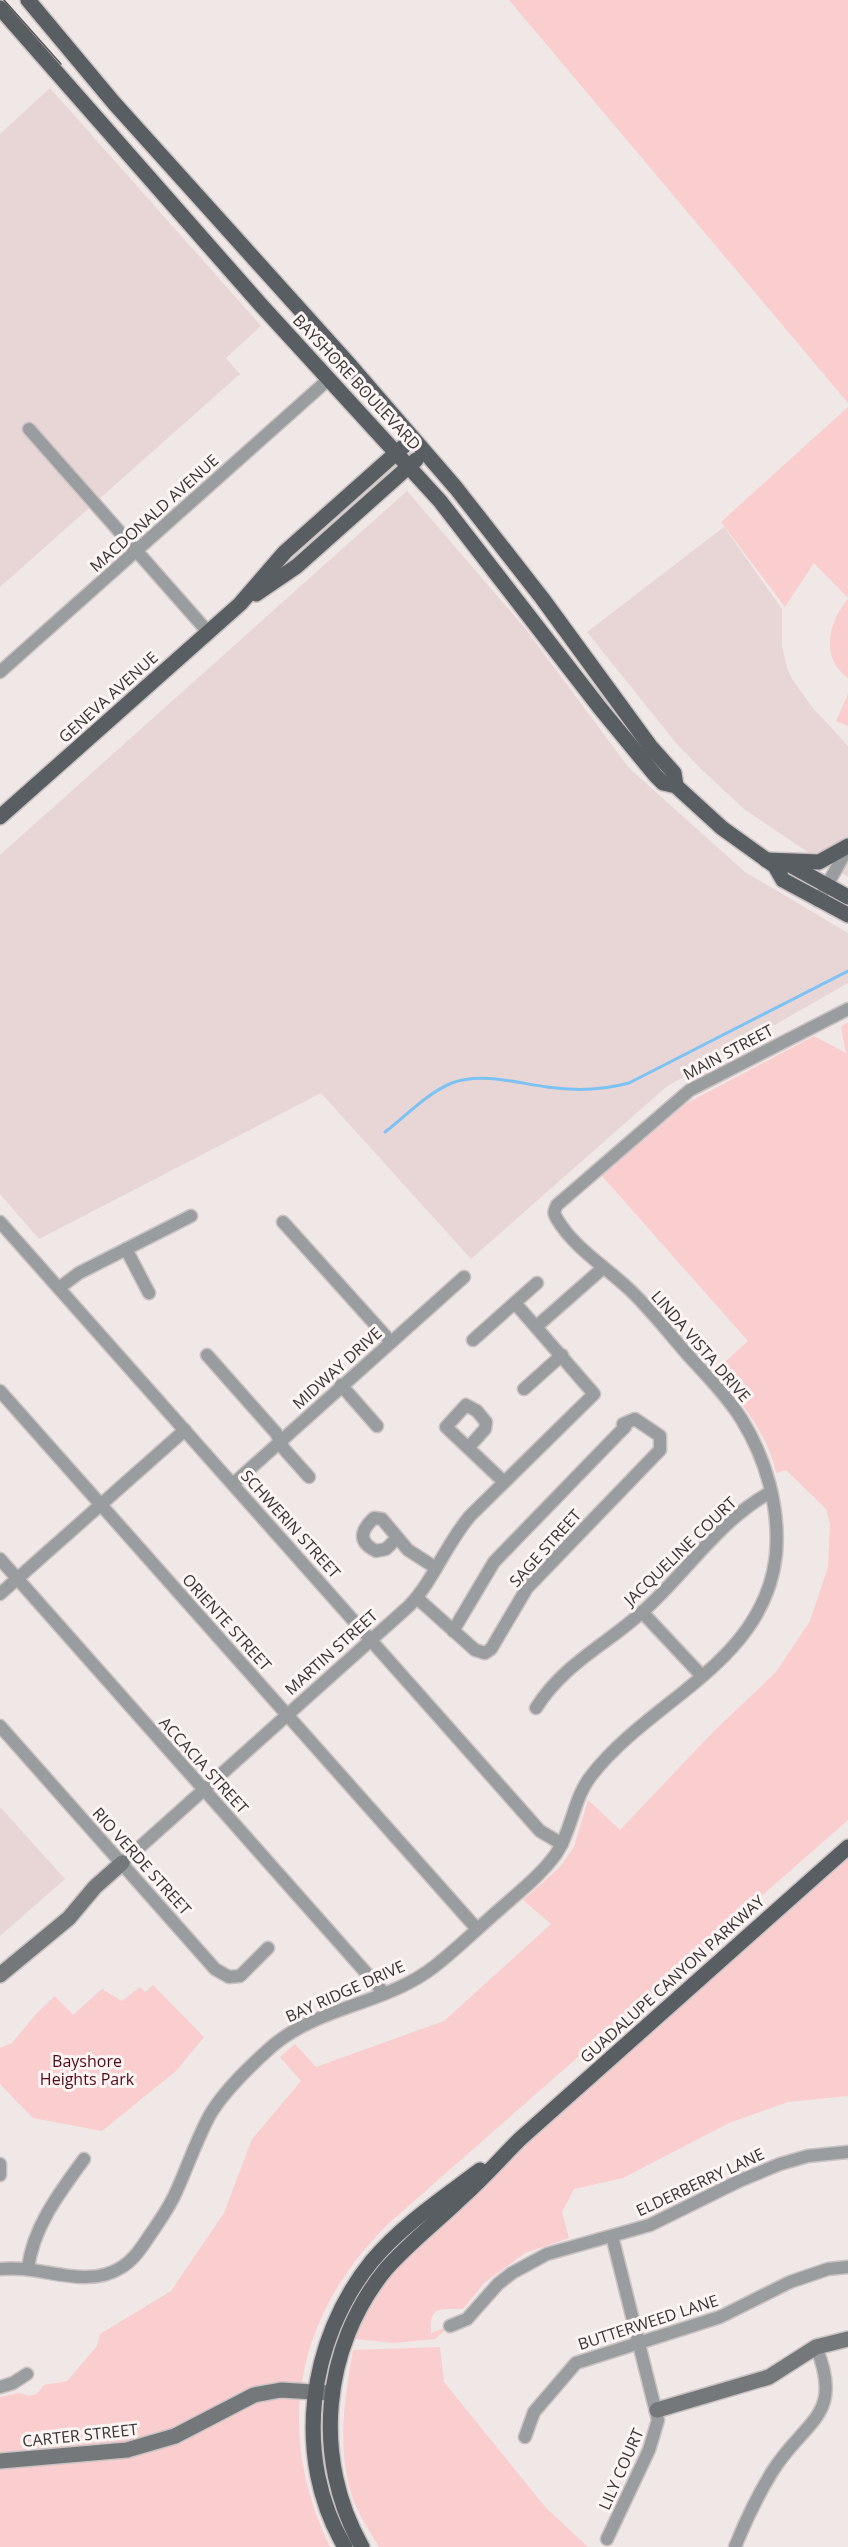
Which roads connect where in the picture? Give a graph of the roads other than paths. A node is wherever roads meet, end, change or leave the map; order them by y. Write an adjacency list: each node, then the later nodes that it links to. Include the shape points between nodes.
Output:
1 (28, 0): 5 (main road, BAYSHORE BOULEVARD, via 114,103)
2 (0, 8): 3 (main road, BAYSHORE BOULEVARD)
3 (329, 379): 7 (main road, BAYSHORE BOULEVARD); 9 (street, MACDONALD AVENUE)
4 (29, 429): 9 (street)
5 (413, 438): 6 (main road, BAYSHORE BOULEVARD); 7 (main road, GENEVA AVENUE)
6 (425, 452): 8 (main road, GENEVA AVENUE); 13 (main road, BAYSHORE BOULEVARD, via 491,531 674,773)
7 (397, 453): 8 (main road, BAYSHORE BOULEVARD); 10 (main road, GENEVA AVENUE, via 285,552)
8 (410, 466): 10 (main road, GENEVA AVENUE, via 297,566); 13 (main road, BAYSHORE BOULEVARD, via 462,527 648,768 663,783)
9 (136, 551): 11 (street); 12 (street, MACDONALD AVENUE)
10 (240, 604): 11 (main road, GENEVA AVENUE)
11 (208, 632): 14 (main road, GENEVA AVENUE)
12 (0, 672)
13 (676, 786): 16 (main road, BAYSHORE BOULEVARD)
14 (0, 817)
15 (848, 847): 16 (main road, via 819,862); 17 (street)
16 (771, 863): 17 (main road, BAYSHORE BOULEVARD, via 790,865); 19 (main road, BAYSHORE BOULEVARD, via 783,880)
17 (826, 886): 18 (main road, BAYSHORE BOULEVARD); 19 (street)
18 (848, 897)
19 (818, 901): 20 (main road, BAYSHORE BOULEVARD)
20 (848, 915)
21 (848, 1010): 22 (street, MAIN STREET, via 690,1090)
22 (554, 1211): 27 (street, LINDA VISTA DRIVE, via 556,1218)
23 (191, 1216): 26 (street)
24 (0, 1222): 30 (street, SCHWERIN STREET)
25 (284, 1222): 35 (street)
26 (126, 1249): 30 (street); 31 (street)
27 (603, 1268): 33 (street); 48 (street, LINDA VISTA DRIVE, via 641,1301 730,1402 756,1446)
28 (464, 1277): 35 (street, MIDWAY DRIVE)
29 (537, 1283): 32 (street)
30 (59, 1288): 42 (street, SCHWERIN STREET)
31 (149, 1293)
32 (515, 1303): 33 (street, MARTIN STREET); 34 (street)
33 (537, 1326): 37 (street, MARTIN STREET)
34 (473, 1340)
35 (391, 1342): 38 (street, MIDWAY DRIVE)
36 (207, 1355): 43 (street)
37 (562, 1355): 39 (street); 46 (street, MARTIN STREET, via 594,1394)
38 (341, 1385): 41 (street); 43 (street, MIDWAY DRIVE)
39 (524, 1389)
40 (0, 1391): 49 (street, ORIENTE STREET)
41 (377, 1426)
42 (185, 1430): 47 (street, SCHWERIN STREET); 49 (street)
43 (281, 1441): 45 (street); 47 (street, MIDWAY DRIVE)
44 (468, 1448): 46 (street)
45 (309, 1477)
46 (504, 1482): 52 (street, MARTIN STREET, via 462,1526)
47 (233, 1484): 58 (street, SCHWERIN STREET)
48 (771, 1492): 56 (street, JACQUELINE COURT, via 753,1503 706,1546); 59 (street, LINDA VISTA DRIVE, via 776,1550 769,1588 739,1642)
49 (101, 1505): 53 (street); 61 (street, ORIENTE STREET)
50 (397, 1538): 52 (street)
51 (0, 1559): 53 (street, ACCACIA STREET)
52 (436, 1568): 55 (street, MARTIN STREET)
53 (17, 1579): 54 (street); 63 (street, ACCACIA STREET)
54 (0, 1594)
55 (417, 1598): 57 (street, SAGE STREET); 58 (street, MARTIN STREET)
56 (642, 1612): 59 (street); 60 (street, JACQUELINE COURT, via 568,1668)
57 (453, 1631): 57 (street, SAGE STREET, via 475,1650 484,1653 491,1649 527,1588 660,1450 660,1436 635,1419 623,1424 618,1434 495,1562)
58 (372, 1640): 61 (street, MARTIN STREET); 64 (street, SCHWERIN STREET, via 540,1831)
59 (702, 1676): 64 (street, LINDA VISTA DRIVE, via 646,1720 591,1776 575,1805)
60 (536, 1708)
61 (288, 1715): 63 (street, MARTIN STREET); 67 (street, ORIENTE STREET)
62 (0, 1726): 66 (street, RIO VERDE STREET)
63 (204, 1790): 66 (street, MARTIN STREET); 70 (street, ACCACIA STREET)
64 (562, 1844): 67 (street, BAY RIDGE DRIVE, via 529,1882)
65 (848, 1846): 71 (main road, GUADALUPE CANYON PARKWAY)
66 (122, 1863): 68 (street, RIO VERDE STREET, via 215,1969 235,1977 244,1974); 69 (street, MARTIN STREET, via 69,1918)
67 (477, 1929): 70 (street, BAY RIDGE DRIVE, via 421,1976)
68 (268, 1948)
69 (0, 1975)
70 (384, 1993): 78 (street, BAY RIDGE DRIVE, via 303,2025 260,2058 217,2105 168,2207 126,2264 94,2278)
71 (520, 2139): 86 (main road, GUADALUPE CANYON PARKWAY, via 411,2222 373,2260 348,2296 332,2329); 87 (main road, GUADALUPE CANYON PARKWAY, via 385,2271 352,2324)
72 (848, 2151): 76 (street, ELDERBERRY LANE, via 808,2156 765,2169 650,2226)
73 (84, 2159): 78 (street, via 37,2231)
74 (0, 2164): 75 (street)
75 (0, 2175)
76 (612, 2236): 80 (street, ELDERBERRY LANE, via 557,2250 528,2263 498,2284 467,2319); 82 (street, LILY COURT)
77 (848, 2267): 82 (street, BUTTERWEED LANE, via 789,2282 720,2317)
78 (28, 2268): 79 (street, BAY RIDGE DRIVE)
79 (0, 2269)
80 (450, 2326)
81 (848, 2339): 83 (street)
82 (640, 2343): 88 (street, LILY COURT); 89 (street, BUTTERWEED LANE, via 576,2363 534,2412)
83 (816, 2347): 88 (street, via 769,2376); 94 (street, via 827,2378 825,2399 815,2419 773,2471)
84 (27, 2374): 85 (street)
85 (0, 2387)
86 (315, 2391): 87 (street, CARTER STREET); 90 (street, CARTER STREET, via 280,2390 254,2395 175,2436 128,2450); 92 (main road, GUADALUPE CANYON PARKWAY, via 313,2426 318,2476 329,2515)
87 (332, 2393): 93 (main road, GUADALUPE CANYON PARKWAY, via 334,2473 345,2513)
88 (657, 2410): 91 (street, LILY COURT, via 656,2431 649,2450)
89 (525, 2437)
90 (0, 2461)
91 (607, 2539)
92 (345, 2547)
93 (362, 2547)
94 (735, 2547)

